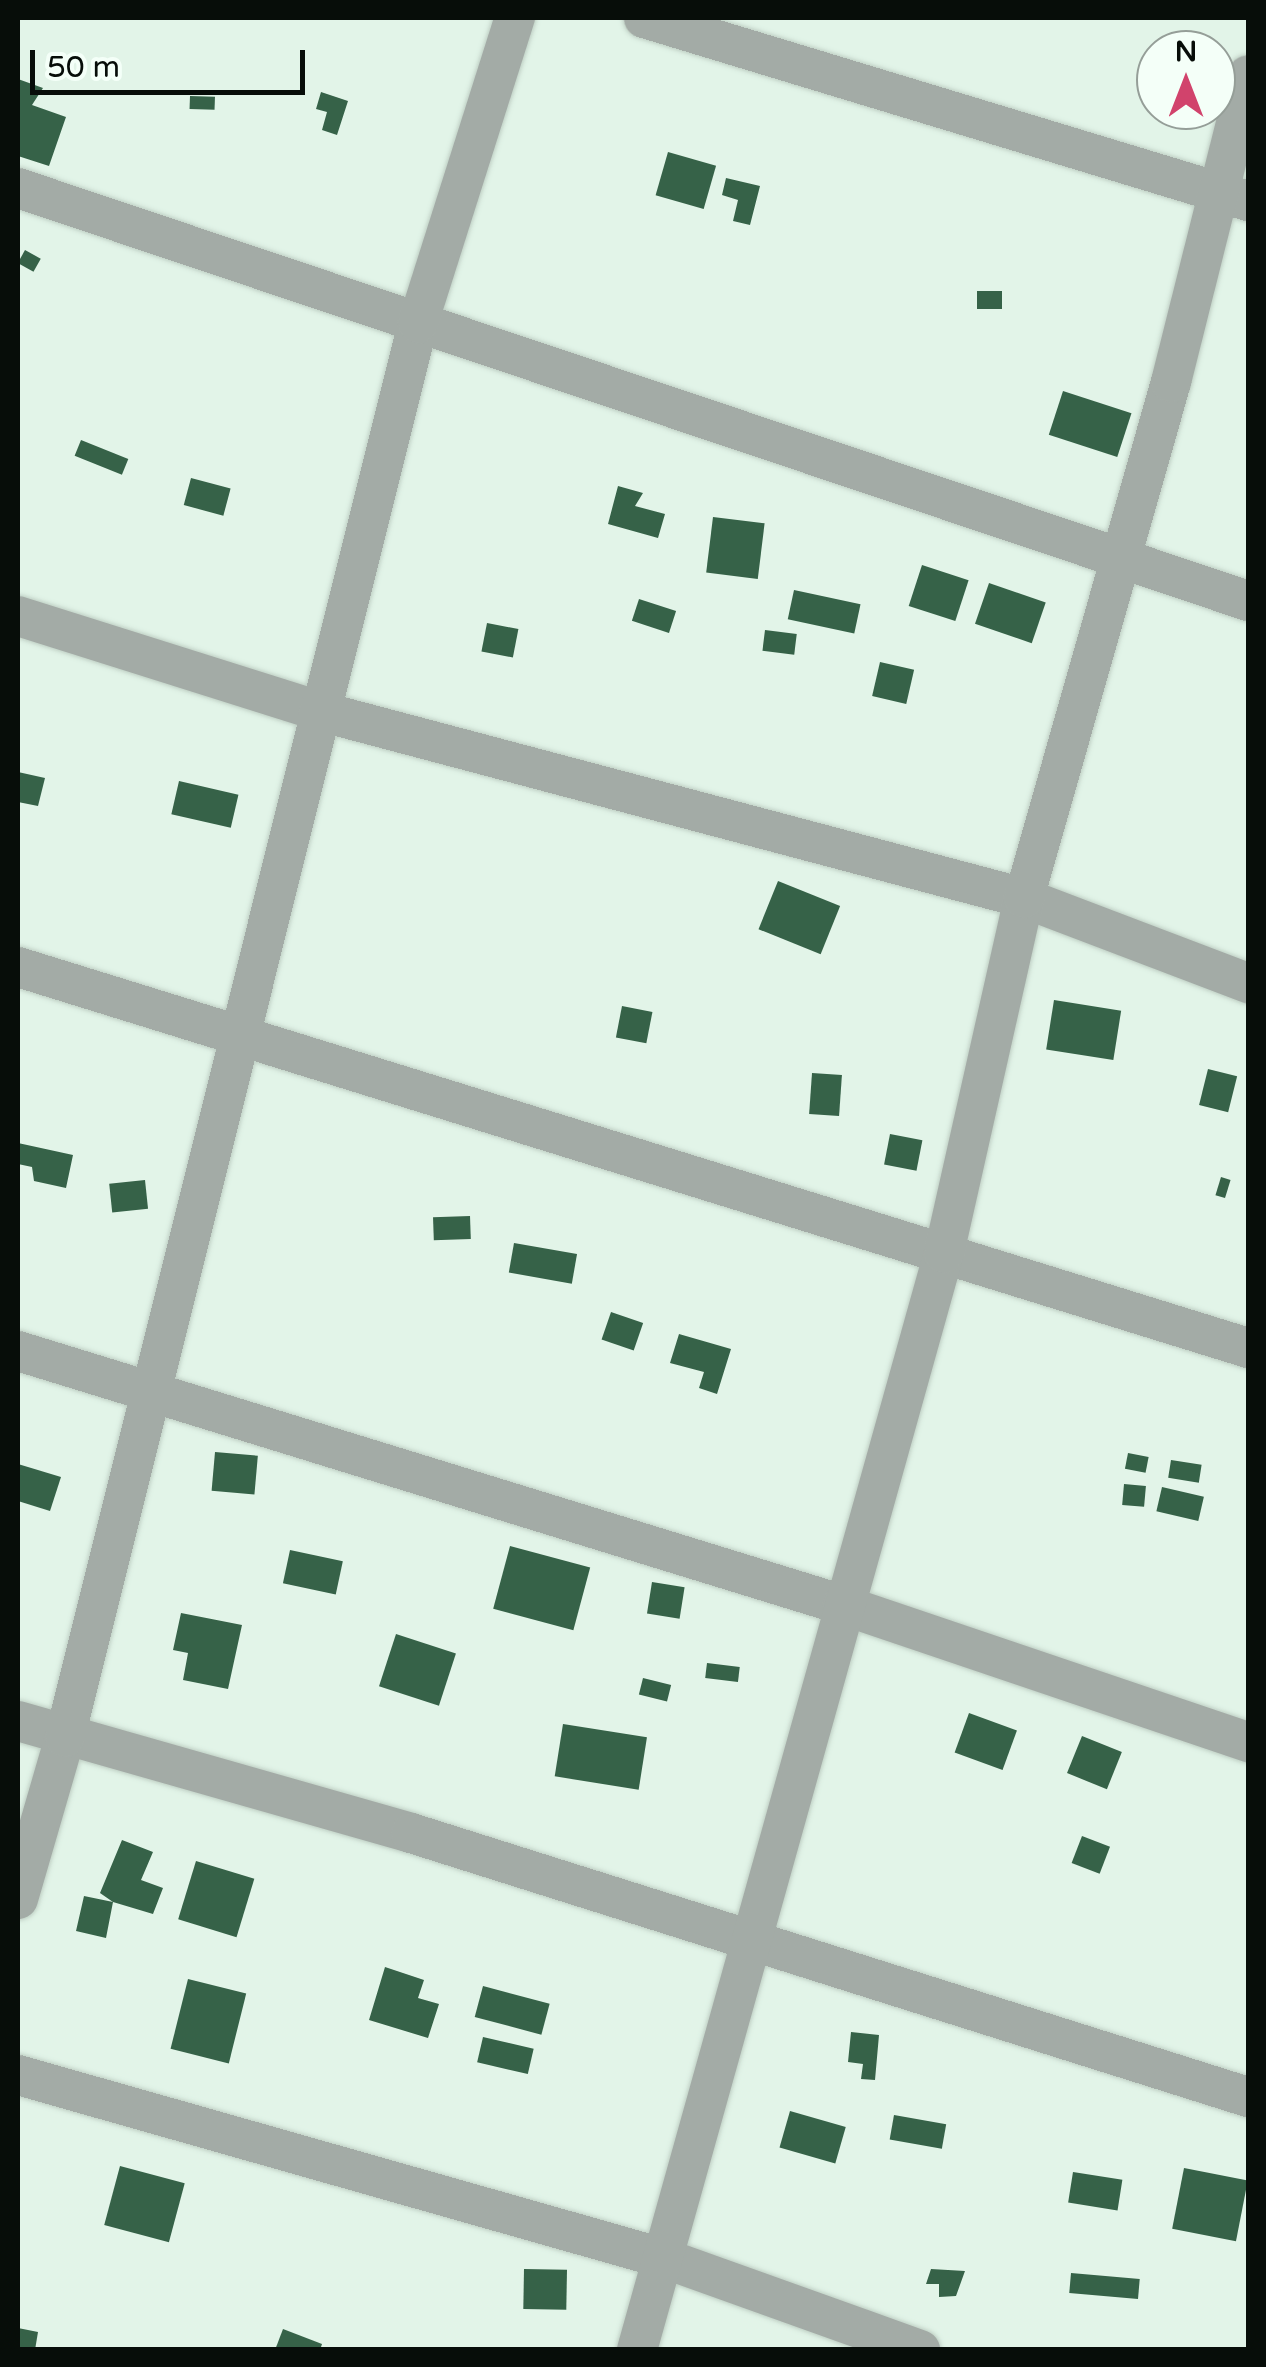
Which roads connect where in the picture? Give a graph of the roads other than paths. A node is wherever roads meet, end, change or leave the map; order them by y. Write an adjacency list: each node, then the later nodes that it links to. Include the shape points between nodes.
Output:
1 (515, 18): 6 (street)
2 (644, 18): 5 (street)
3 (1248, 76): 5 (street)
4 (18, 188): 6 (street)
5 (1234, 195): 7 (street)
6 (418, 323): 7 (street); 10 (street)
7 (1120, 558): 8 (street); 11 (street)
8 (1248, 600)
9 (18, 616): 10 (street)
10 (318, 710): 11 (street); 14 (street)
11 (1024, 898): 13 (street); 15 (street)
12 (18, 968): 14 (street)
13 (1248, 983)
14 (238, 1032): 15 (street); 18 (street)
15 (944, 1253): 16 (street); 19 (street)
16 (1248, 1348)
17 (18, 1351): 18 (street)
18 (146, 1394): 19 (street); 21 (street)
19 (843, 1605): 22 (street); 24 (street)
20 (18, 1721): 21 (street)
21 (65, 1736): 23 (street); 24 (street, via 410,1833)
22 (1248, 1742)
23 (18, 1899)
24 (750, 1940): 26 (street); 27 (street)
25 (18, 2076): 27 (street)
26 (1248, 2097)
27 (666, 2259): 28 (street); 29 (street)
28 (637, 2350)
29 (920, 2350)

